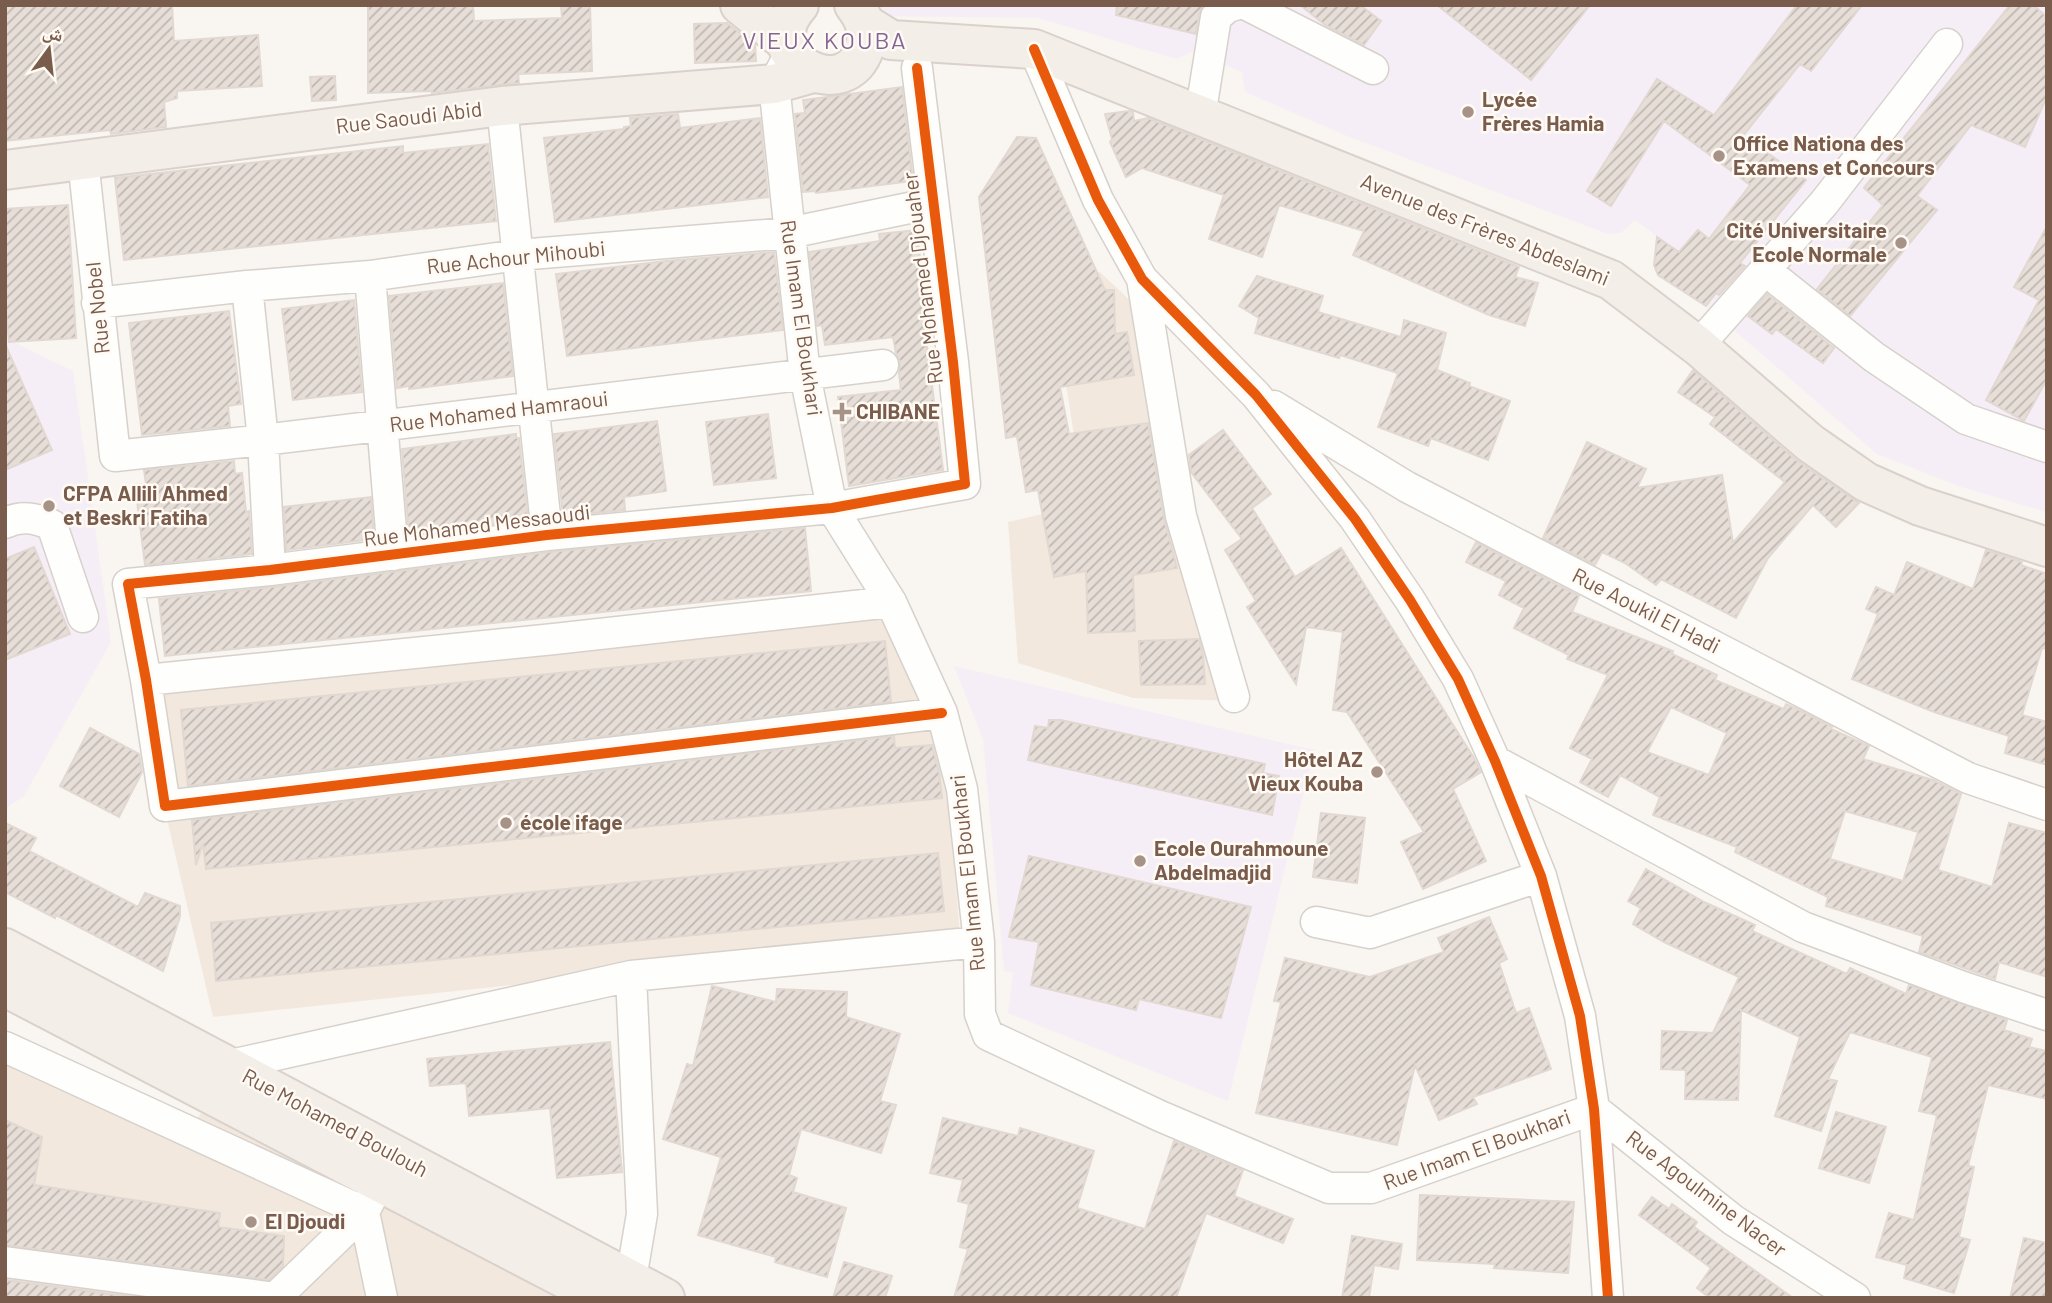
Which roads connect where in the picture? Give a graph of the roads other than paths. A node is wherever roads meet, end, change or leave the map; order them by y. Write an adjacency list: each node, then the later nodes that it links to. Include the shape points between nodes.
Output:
1 (740, 5): 9 (main road)
2 (799, 5): 9 (main road, via 786,25)
3 (1236, 5): 13 (street, via 1216,17)
4 (1247, 5): 11 (street)
5 (860, 14): 7 (main road, via 891,40); 8 (main road, via 867,37)
6 (1947, 44): 19 (street, via 1824,203)
7 (1034, 49): 10 (main road); 13 (main road, Avenue des Frères Abdeslami); 21 (street, via 1098,200)
8 (857, 61): 9 (main road, Rue Saoudi Abid, via 843,74); 10 (main road)
9 (791, 63): 12 (main road, Rue Saoudi Abid); 17 (street, Rue Imam El Boukhari)
10 (917, 68): 16 (street, Rue Mohamed Djouaher)
11 (1373, 69)
12 (502, 106): 14 (main road, Rue Saoudi Abid); 18 (street)
13 (1200, 116): 24 (main road, Avenue des Frères Abdeslami, via 1611,280)
14 (83, 160): 15 (main road, Rue Saoudi Abid); 23 (street, Rue Nobel)
15 (5, 170)
16 (933, 203): 17 (street, Rue Achour Mihoubi); 33 (street, Rue Mohamed Djouaher)
17 (789, 233): 18 (street, Rue Achour Mihoubi); 26 (street, Rue Imam El Boukhari)
18 (518, 255): 20 (street, Rue Achour Mihoubi); 28 (street)
19 (1765, 270): 24 (street); 31 (street, via 1874,357 1965,419)
20 (370, 276): 22 (street, Rue Achour Mihoubi); 29 (street)
21 (1142, 279): 27 (street); 43 (street, via 1181,516)
22 (247, 286): 23 (street, Rue Achour Mihoubi); 30 (street)
23 (97, 303): 32 (street, Rue Nobel)
24 (1698, 346): 37 (main road, Avenue des Frères Abdeslami, via 1810,443 1866,482 1920,506)
25 (883, 365): 26 (street, Rue Mohamed Hamraoui)
26 (805, 375): 28 (street, Rue Mohamed Hamraoui); 34 (street, Rue Imam El Boukhari)
27 (1256, 395): 45 (street, via 1355,519 1410,600 1458,679); 46 (street, Rue Aoukil El Hadi, via 1407,487 1932,760 1968,778)
28 (534, 407): 29 (street, Rue Mohamed Hamraoui); 36 (street)
29 (383, 426): 30 (street, Rue Mohamed Hamraoui); 38 (street)
30 (263, 440): 32 (street, Rue Mohamed Hamraoui); 39 (street)
31 (2047, 447)
32 (115, 456)
33 (965, 484): 34 (street, Rue Mohamed Messaoudi)
34 (832, 508): 36 (street, Rue Mohamed Messaoudi); 40 (street, Rue Imam El Boukhari)
35 (5, 523): 41 (street, via 36,518 52,525)
36 (547, 535): 38 (street, Rue Mohamed Messaoudi)
37 (2047, 547)
38 (393, 555): 39 (street, Rue Mohamed Messaoudi)
39 (270, 570): 42 (street, Rue Mohamed Messaoudi, via 128,584)
40 (891, 602): 42 (street); 44 (street, Rue Imam El Boukhari)
41 (83, 617)
42 (146, 680): 44 (street, via 165,806)
43 (1234, 697)
44 (942, 713): 49 (street, Rue Imam El Boukhari, via 962,789)
45 (1495, 761): 47 (street); 53 (street, via 1803,928)
46 (2047, 805)
47 (1541, 876): 48 (street, via 1370,933); 56 (street, via 1580,1016)
48 (1316, 922)
49 (979, 942): 51 (street); 56 (street, Rue Imam El Boukhari, via 980,1014 988,1035 1329,1188 1371,1188)
50 (5, 948): 55 (main road, Rue Mohamed Boulouh)
51 (631, 976): 55 (street); 59 (street, via 642,1214)
52 (5, 988): 57 (main road)
53 (2047, 1016)
54 (5, 1046): 57 (street)
55 (226, 1066): 57 (main road, Rue Mohamed Boulouh)
56 (1594, 1109): 63 (street); 64 (street, Rue Agoulmine Nacer, via 1733,1220)
57 (379, 1182): 59 (main road); 60 (street); 61 (street)
58 (5, 1262): 60 (street)
59 (616, 1289): 62 (main road)
60 (275, 1298)
61 (382, 1298)
62 (665, 1298)
63 (1608, 1298)
64 (1855, 1298)

